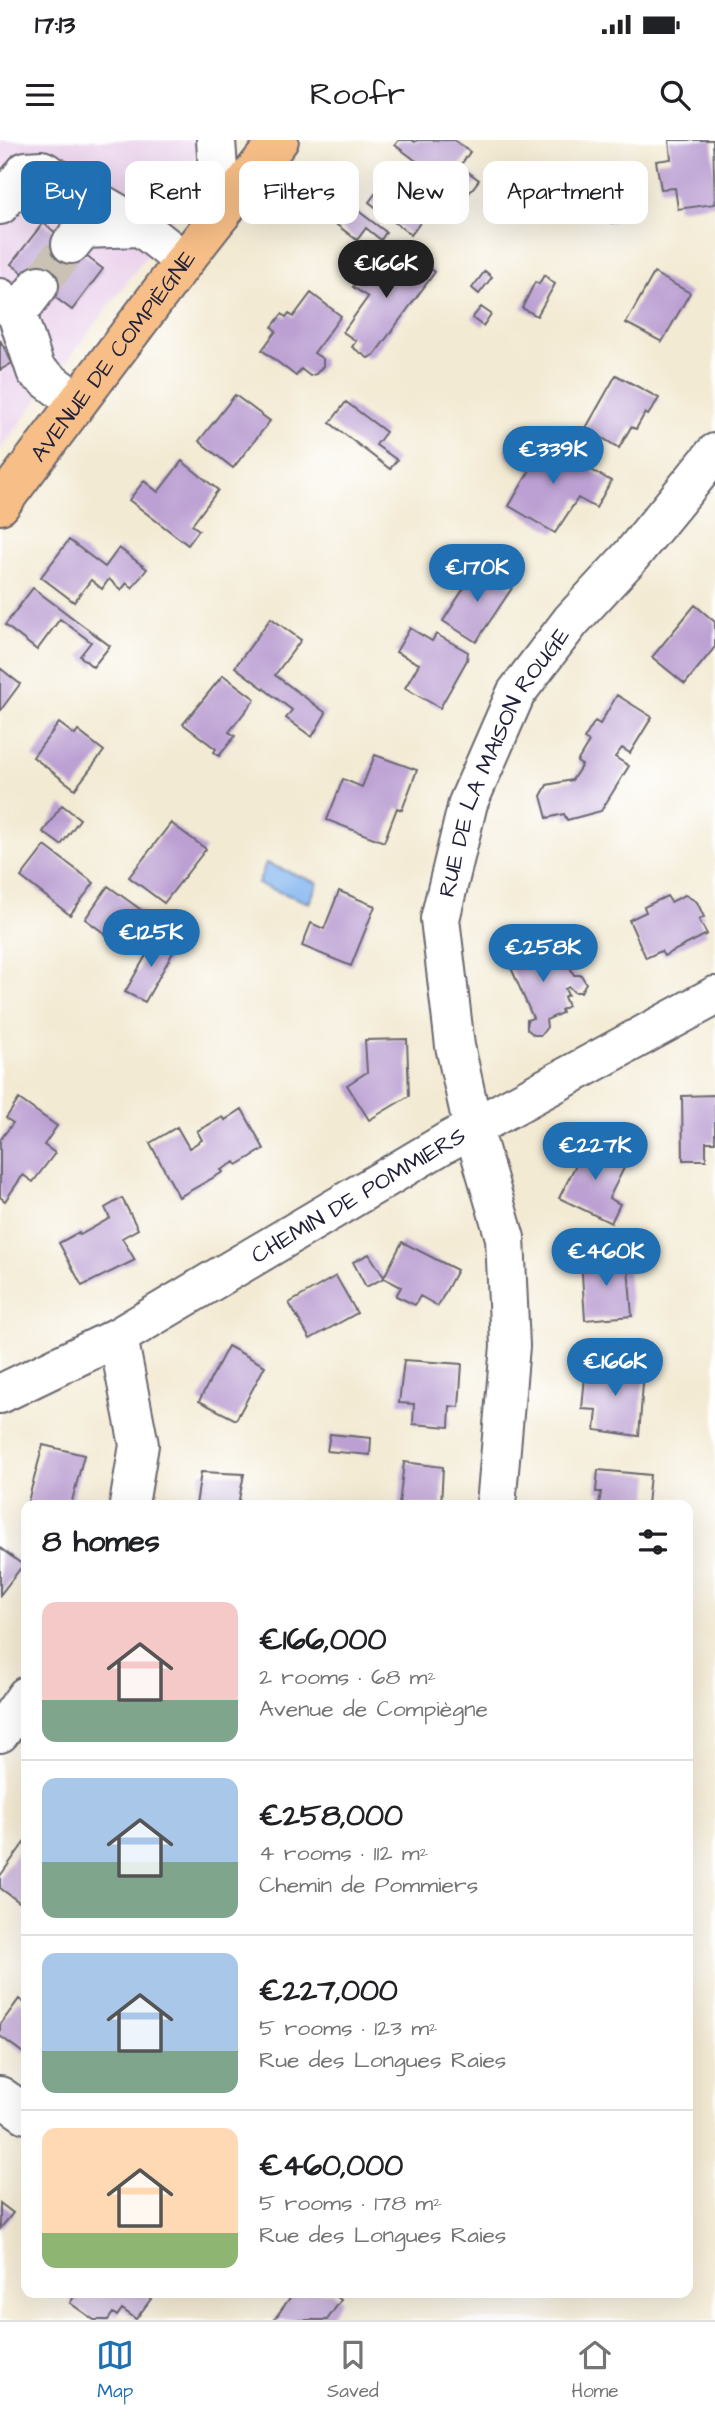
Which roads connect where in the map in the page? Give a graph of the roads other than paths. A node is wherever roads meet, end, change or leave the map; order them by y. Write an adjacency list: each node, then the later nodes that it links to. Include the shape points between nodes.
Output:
1 (216, 140): 3 (street)
2 (279, 140): 5 (main road, AVENUE DE COMPIÈGNE)
3 (218, 161)
4 (0, 205): 7 (street, via 26,171 42,170)
5 (225, 208)
6 (212, 224): 9 (main road, AVENUE DE COMPIÈGNE)
7 (141, 227): 8 (street, via 83,229); 9 (street)
8 (71, 244)
9 (184, 261): 11 (main road, AVENUE DE COMPIÈGNE)
10 (19, 299): 11 (street, via 36,370)
11 (77, 402): 13 (main road, AVENUE DE COMPIÈGNE)
12 (715, 453): 15 (street, RUE DE LA MAISON ROUGE, via 571,621 516,693 468,803 440,919 454,1046)
13 (0, 505)
14 (715, 996): 15 (street, CHEMIN DE POMMIERS)
15 (473, 1128): 16 (street, CHEMIN DE POMMIERS); 19 (street, RUE DE LA MAISON ROUGE, via 505,1238 510,1346)
16 (118, 1337): 17 (street, CHEMIN DE POMMIERS); 18 (street, via 139,1446)
17 (0, 1394)
18 (130, 1500)
19 (496, 1500)
20 (21, 1703): 21 (street)
21 (0, 1733)
22 (0, 2096): 23 (street)
23 (21, 2111)

